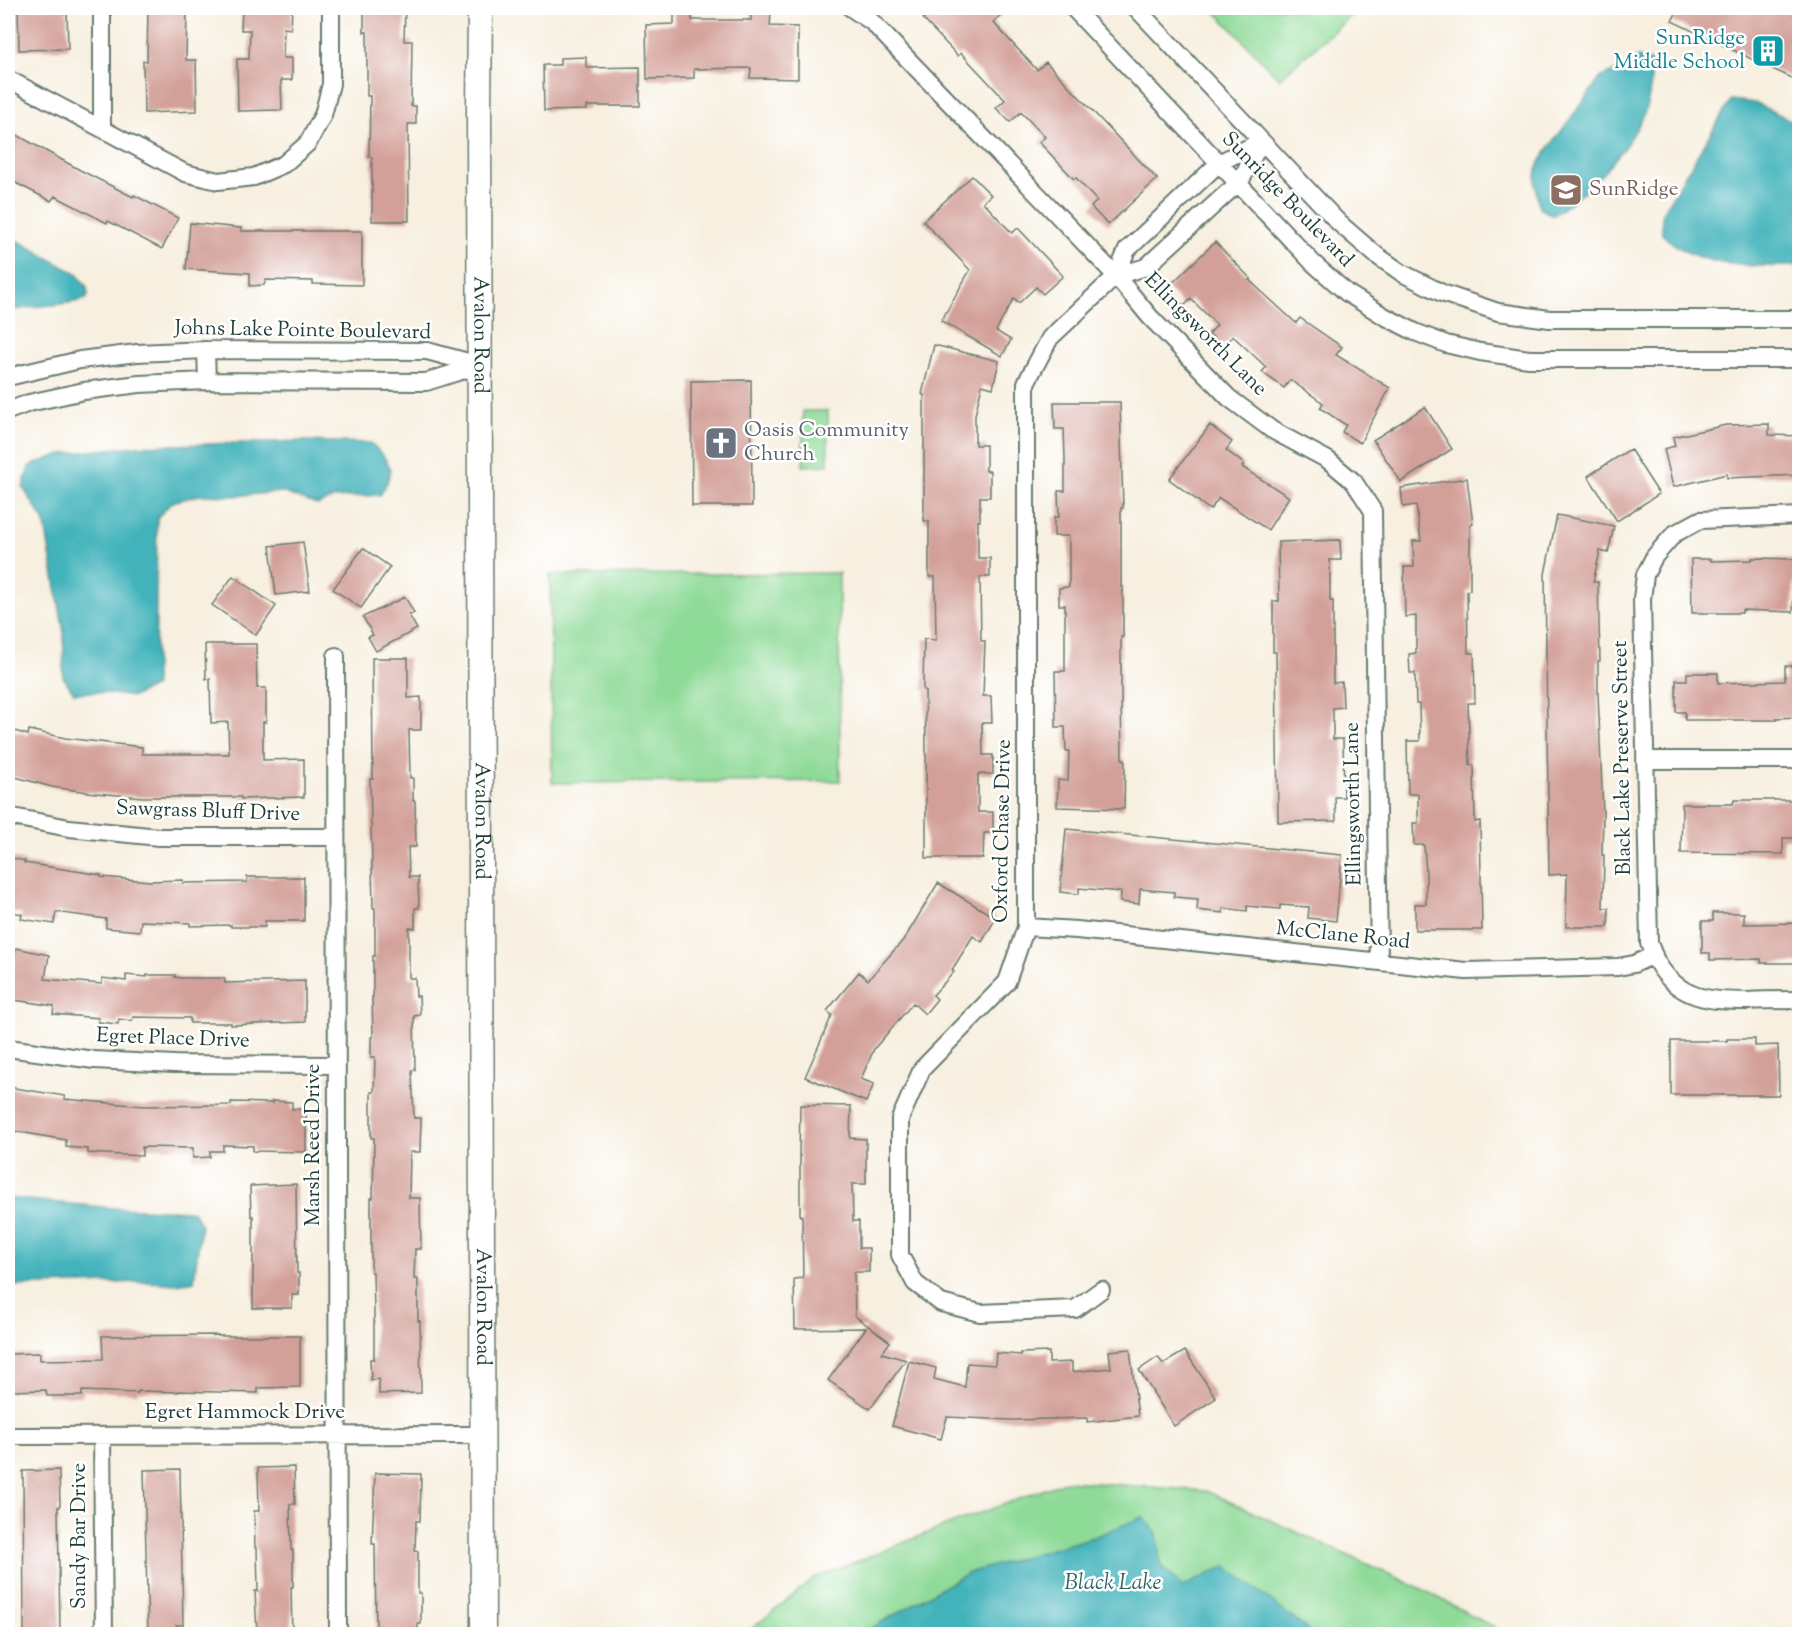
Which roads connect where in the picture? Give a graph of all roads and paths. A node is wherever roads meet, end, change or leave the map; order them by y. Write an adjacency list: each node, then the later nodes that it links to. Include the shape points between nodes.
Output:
1 (102, 8): 8 (street)
2 (331, 8): 8 (street, via 331,84 323,115 308,143 284,164 254,177 218,181 185,173)
3 (480, 8): 18 (main road, Avalon Road)
4 (851, 8): 14 (street, Ellingsworth Lane, via 872,22)
5 (1073, 8): 10 (street, Sunridge Boulevard)
6 (1136, 8): 9 (street, Sunridge Boulevard)
7 (8, 79): 8 (street)
8 (102, 129)
9 (1260, 141): 10 (street, Oxford Chase Drive); 11 (street, Oxford Chase Drive); 15 (street, Sunridge Boulevard, via 1339,223 1376,255 1402,273 1468,303 1498,312 1550,319)
10 (1219, 163): 11 (street, Sunridge Boulevard); 12 (street, Oxford Chase Drive)
11 (1239, 184): 13 (street, Oxford Chase Drive); 17 (street, Sunridge Boulevard, via 1312,263 1347,293 1415,332 1446,344 1529,359)
12 (1167, 212): 13 (street); 14 (street, Oxford Chase Drive, via 1127,249)
13 (1185, 231): 14 (street, Oxford Chase Drive, via 1146,267)
14 (1116, 276): 28 (street, Oxford Chase Drive, via 1050,338 1026,383); 30 (street, Ellingsworth Lane, via 1229,398 1272,429 1328,460 1354,482 1373,511)
15 (1800, 319)
16 (206, 350): 18 (street, Johns Lake Pointe Boulevard, via 427,351); 19 (street, Johns Lake Pointe Boulevard, via 80,360); 20 (street)
17 (1800, 359)
18 (480, 365): 20 (street, via 426,382); 35 (main road, Avalon Road)
19 (8, 377)
20 (207, 381): 21 (street, via 84,391)
21 (8, 411)
22 (1800, 516): 24 (street, Black Lake Preserve Street, via 1700,520 1674,534 1653,557 1645,575 1642,599)
23 (336, 656): 27 (street, Marsh Reed Drive)
24 (1645, 760): 25 (street); 29 (street, Black Lake Preserve Street, via 1649,943)
25 (1800, 760)
26 (8, 816): 27 (street, Sawgrass Bluff Drive, via 69,828 159,837)
27 (336, 837): 33 (street, Marsh Reed Drive)
28 (1026, 927): 30 (street, McClane Road); 34 (street, Oxford Chase Drive, via 1006,982 922,1069 900,1119 900,1255 915,1283 941,1303 980,1313 1075,1309)
29 (1654, 956): 30 (street, McClane Road, via 1618,968 1507,971); 31 (street, Black Lake Preserve Street, via 1674,984 1691,995 1724,1001)
30 (1379, 962)
31 (1800, 1000)
32 (8, 1048): 33 (street, Egret Place Drive, via 94,1060)
33 (337, 1065): 38 (street, Marsh Reed Drive)
34 (1101, 1290)
35 (482, 1435): 38 (street, Egret Hammock Drive); 41 (main road, Avalon Road)
36 (8, 1436): 37 (street, Egret Hammock Drive)
37 (102, 1436): 38 (street, Egret Hammock Drive); 39 (street, Sandy Bar Drive)
38 (338, 1436): 40 (street, Marsh Reed Drive)
39 (104, 1635)
40 (338, 1635)
41 (483, 1635)

